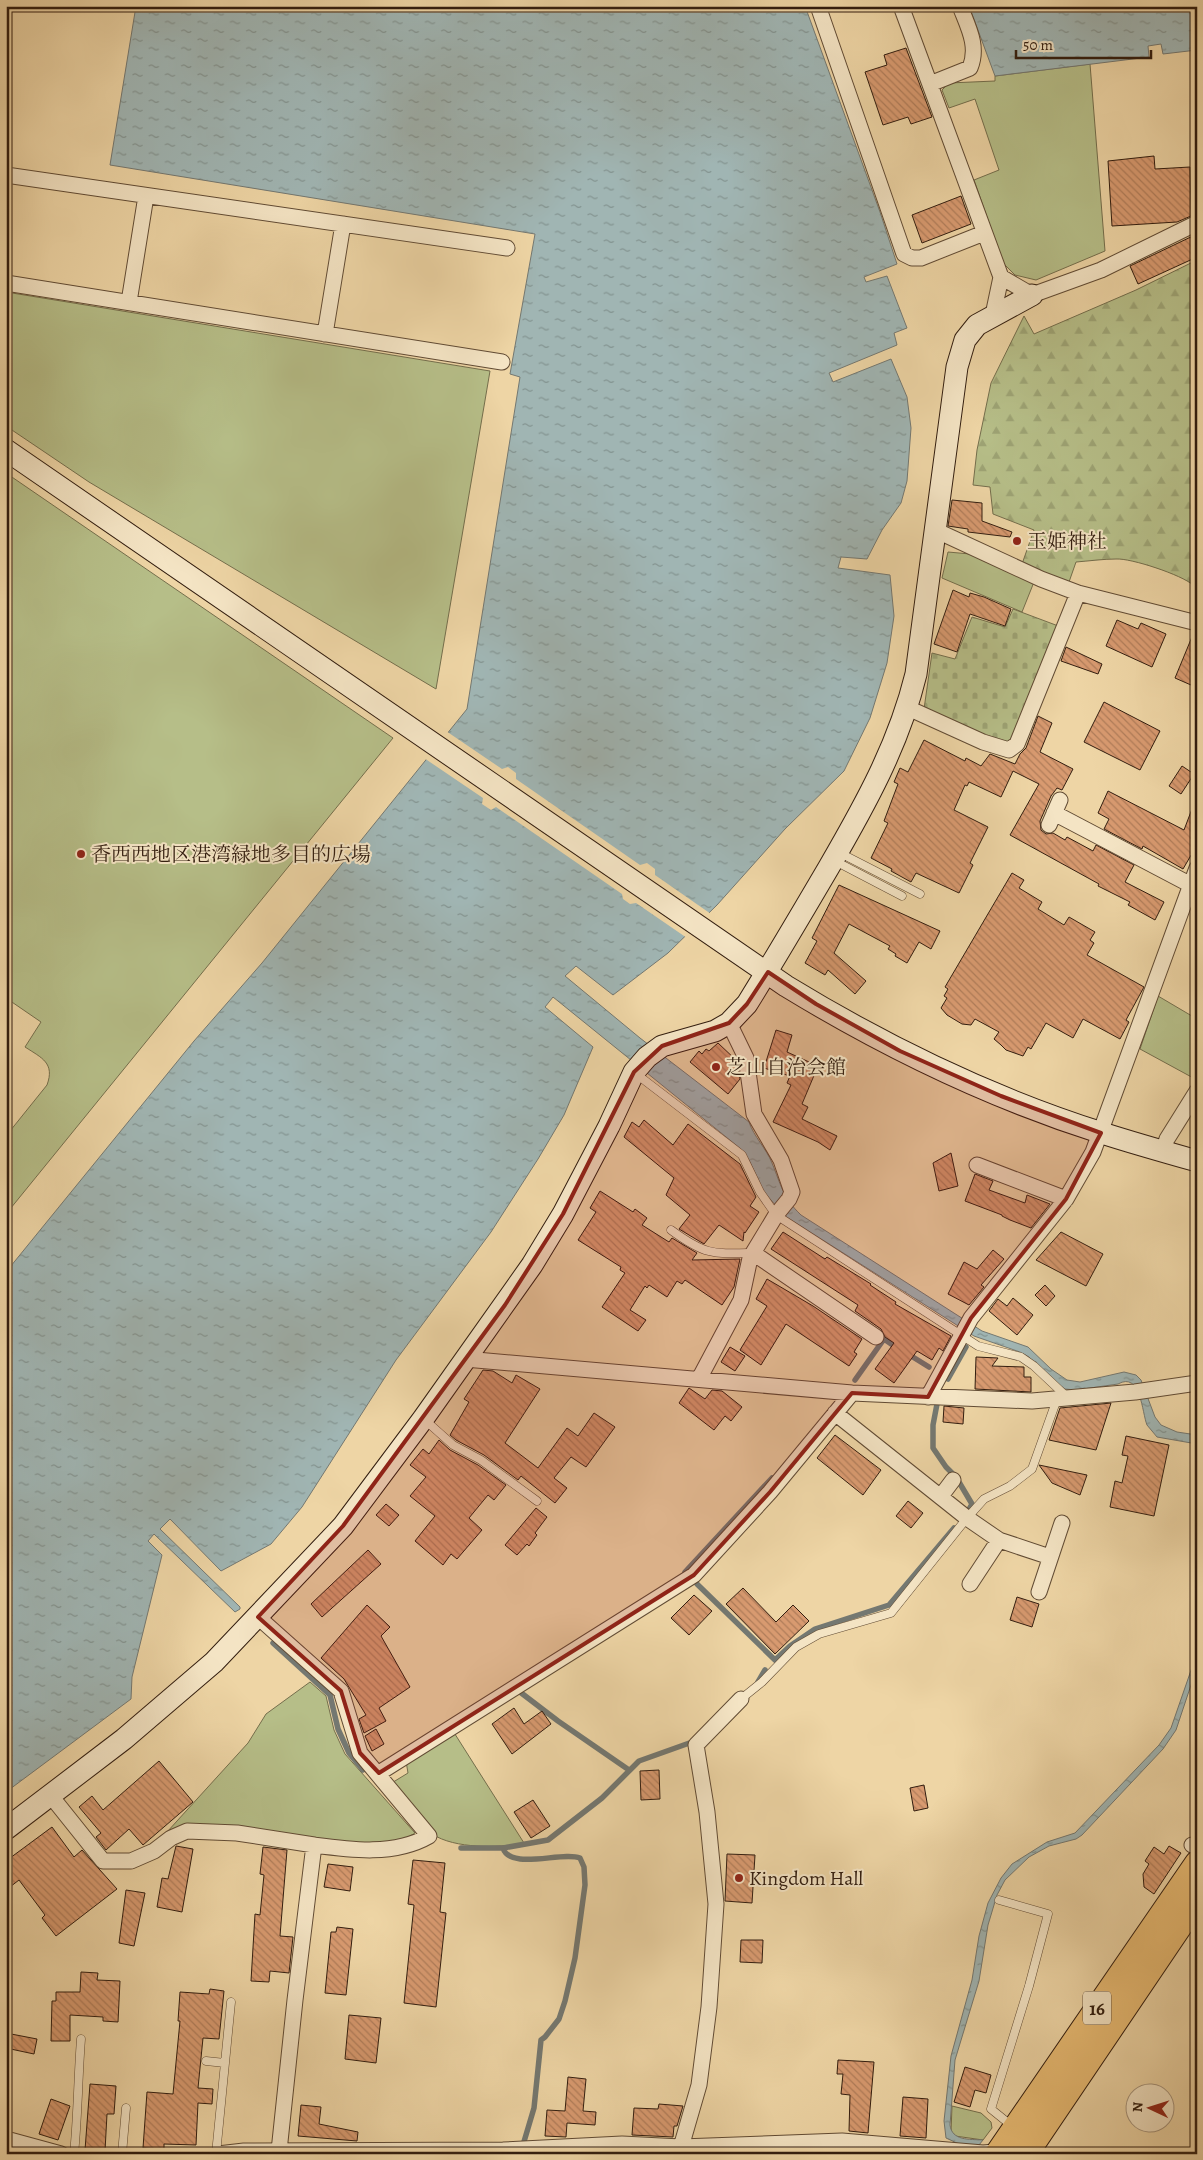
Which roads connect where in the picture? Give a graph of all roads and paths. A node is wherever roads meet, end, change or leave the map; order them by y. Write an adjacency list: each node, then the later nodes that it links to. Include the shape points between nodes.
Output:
1 (818, 6): 9 (street, via 904,254 921,258)
2 (901, 6): 4 (street)
3 (960, 6): 4 (street, via 974,45 974,58 970,68)
4 (930, 84): 9 (street)
5 (6, 175): 6 (street)
6 (146, 196): 8 (street); 14 (street)
7 (1197, 222): 13 (street, via 1102,270)
8 (343, 224): 10 (street); 16 (street)
9 (984, 233): 11 (street)
10 (507, 248)
11 (1001, 276): 13 (street); 15 (street)
12 (6, 283): 14 (street)
13 (1032, 294): 15 (street)
14 (129, 302): 16 (street)
15 (993, 315): 19 (street, via 965,340 956,367)
16 (325, 334): 17 (street)
17 (502, 362)
18 (6, 450): 29 (street)
19 (935, 530): 20 (street); 22 (street, via 916,674)
20 (1078, 594): 21 (street); 22 (street, via 1018,744 1009,750 990,745)
21 (1197, 623)
22 (908, 708): 24 (street, via 890,754)
23 (1054, 813): 26 (street)
24 (835, 856): 27 (lane); 28 (lane); 29 (street)
25 (1197, 868): 26 (street)
26 (1194, 887): 33 (street)
27 (920, 894)
28 (902, 896)
29 (768, 972): 30 (street, via 747,1004); 33 (street, via 816,1004 900,1051 1001,1096)
30 (729, 1023): 31 (street, via 715,1031 662,1046 646,1057); 38 (street, via 746,1058 754,1114 781,1160 792,1192)
31 (634, 1072): 38 (lane, via 742,1155 760,1192); 43 (street, via 609,1126 542,1248)
32 (1197, 1091): 34 (street)
33 (1101, 1133): 34 (street); 37 (street)
34 (1163, 1151): 35 (street)
35 (1197, 1161)
36 (977, 1165): 37 (street)
37 (1066, 1199): 41 (street)
38 (776, 1215): 40 (street); 41 (lane)
39 (671, 1230): 40 (lane, via 702,1251)
40 (753, 1253): 42 (street); 44 (street, via 741,1300)
41 (960, 1336): 47 (street); 48 (lane, via 978,1346 1021,1357 1034,1366)
42 (876, 1337)
43 (465, 1359): 44 (street); 50 (street)
44 (699, 1379): 46 (street)
45 (1197, 1384): 48 (street)
46 (852, 1392): 47 (street); 49 (street)
47 (928, 1397): 48 (street)
48 (1062, 1399): 54 (lane, via 1032,1469 1010,1486 984,1499)
49 (835, 1413): 52 (street); 62 (street, via 770,1492 694,1575)
50 (423, 1419): 53 (lane, via 453,1445 481,1460); 60 (street, via 343,1526)
51 (953, 1480): 52 (street)
52 (941, 1496): 54 (street)
53 (537, 1501)
54 (967, 1518): 56 (street); 61 (lane, via 891,1612 819,1634 796,1647)
55 (1062, 1522): 57 (street)
56 (998, 1540): 57 (street); 58 (street)
57 (1050, 1557): 59 (street)
58 (970, 1584)
59 (1039, 1592)
60 (258, 1617): 62 (street, via 341,1691 360,1753); 63 (street, via 214,1662 168,1702)
61 (741, 1699): 76 (street, via 696,1745 707,1812 716,1904 709,2007 699,2084)
62 (379, 1773): 65 (street, via 429,1836 384,1849 360,1851)
63 (50, 1796): 64 (street); 65 (street, via 102,1861 131,1861 186,1831 237,1833)
64 (6, 1829)
65 (314, 1845): 77 (street, via 295,2000)
66 (1195, 1852): 75 (main road, 16)
67 (999, 1900): 75 (lane, via 1048,1914 991,2109)
68 (1197, 1902): 75 (main road, 16)
69 (231, 2002): 72 (lane)
70 (81, 2039): 80 (lane)
71 (206, 2061): 72 (lane)
72 (225, 2063): 82 (lane)
73 (126, 2108): 81 (lane)
74 (6, 2139): 79 (street)
75 (1026, 2140): 78 (main road, 16)
76 (680, 2150): 77 (street, via 622,2144 503,2150); 78 (street, via 842,2141)
77 (286, 2152): 82 (street)
78 (997, 2153)
79 (61, 2154)
80 (74, 2154)
81 (122, 2154)
82 (217, 2154)

